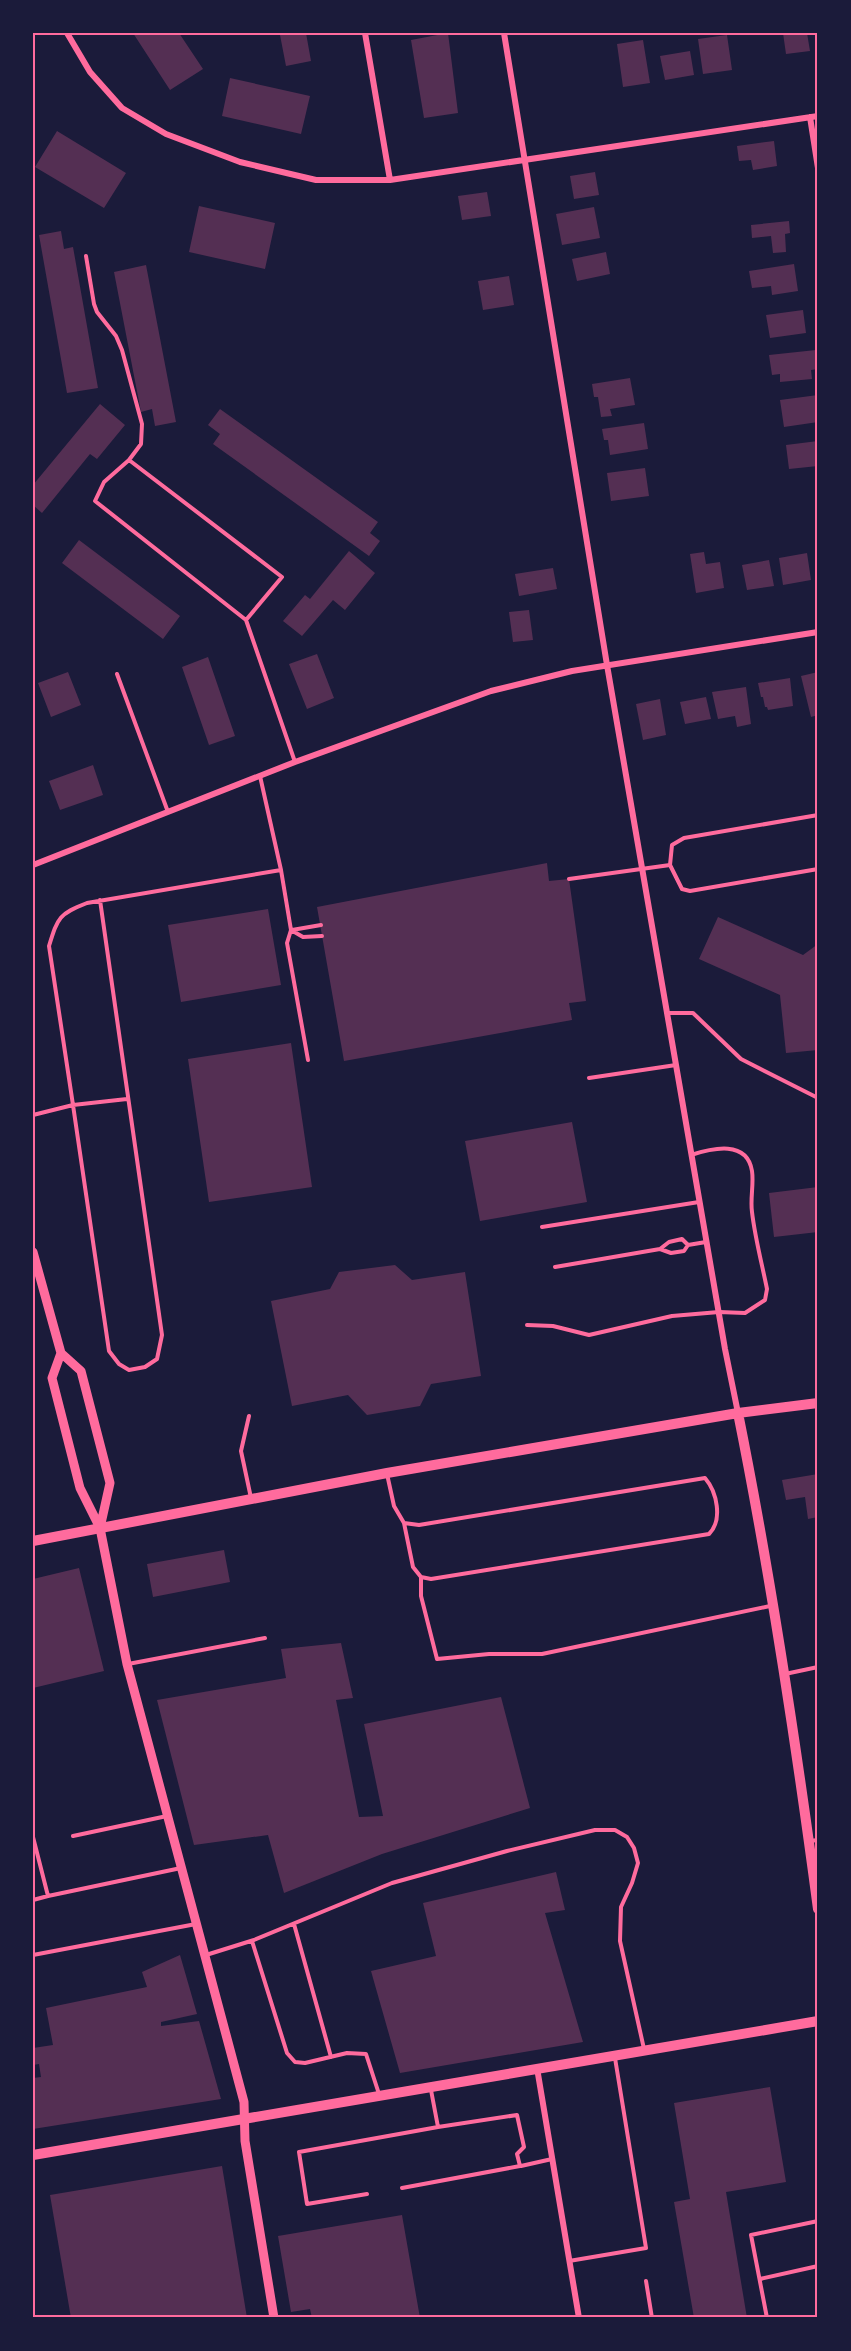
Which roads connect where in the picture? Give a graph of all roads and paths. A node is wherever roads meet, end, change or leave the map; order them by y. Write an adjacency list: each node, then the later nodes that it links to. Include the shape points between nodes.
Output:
1 (67, 33): 8 (street, via 90,72 122,108 166,134 240,162 316,180)
2 (365, 33): 8 (street)
3 (504, 33): 6 (street)
4 (818, 116): 5 (street)
5 (810, 117): 6 (street); 7 (street)
6 (524, 159): 8 (street); 13 (street)
7 (818, 168)
8 (390, 180)
9 (86, 256): 10 (lane, via 96,312 122,350 142,424 141,444)
10 (129, 460): 11 (lane, via 104,482 95,501); 11 (lane, via 282,577)
11 (246, 620): 15 (lane)
12 (818, 632): 13 (street)
13 (606, 665): 15 (street, via 491,692); 23 (street)
14 (117, 674): 17 (lane)
15 (295, 762): 16 (street)
16 (260, 776): 17 (street); 22 (lane)
17 (168, 812): 20 (street)
18 (818, 816): 19 (lane, via 684,838 672,845)
19 (670, 865): 21 (lane, via 682,889 690,891); 23 (lane)
20 (33, 866)
21 (818, 869)
22 (281, 870): 25 (lane); 27 (lane)
23 (642, 870): 24 (lane); 29 (street)
24 (569, 879)
25 (100, 900): 34 (lane); 35 (lane, via 64,912 49,946)
26 (321, 926): 27 (lane)
27 (291, 930): 28 (lane, via 303,937); 30 (lane, via 287,944)
28 (322, 936)
29 (667, 1013): 31 (street); 33 (lane, via 693,1013 741,1059)
30 (308, 1060)
31 (676, 1065): 32 (lane); 39 (street)
32 (589, 1078)
33 (818, 1098)
34 (127, 1099): 35 (lane); 35 (lane, via 162,1343 157,1359 145,1367 129,1370 109,1351)
35 (73, 1105): 36 (lane)
36 (33, 1115)
37 (818, 1138): 38 (lane)
38 (818, 1143)
39 (691, 1155): 40 (street); 47 (lane, via 711,1149 740,1151 752,1172 752,1211 767,1289 765,1300 745,1313)
40 (699, 1202): 41 (lane); 42 (street)
41 (542, 1227)
42 (706, 1242): 43 (lane); 47 (street)
43 (688, 1245): 44 (lane, via 684,1251 671,1254); 44 (lane, via 682,1239)
44 (660, 1249): 46 (lane)
45 (33, 1252): 49 (street)
46 (555, 1268)
47 (719, 1312): 48 (lane, via 672,1316 589,1335 553,1326); 51 (street)
48 (526, 1325)
49 (61, 1353): 56 (street, via 52,1378 80,1488); 56 (street, via 81,1371 110,1483)
50 (818, 1403): 51 (main road)
51 (738, 1413): 53 (main road); 59 (main road)
52 (249, 1416): 54 (lane, via 241,1451)
53 (387, 1473): 54 (main road); 55 (lane, via 394,1506)
54 (251, 1499): 56 (main road)
55 (404, 1523): 58 (lane, via 413,1567); 58 (lane, via 419,1525 691,1479 705,1478 712,1486 718,1517 709,1534 431,1579)
56 (100, 1528): 57 (main road); 61 (street)
57 (33, 1541)
58 (421, 1577): 59 (lane, via 421,1596 437,1659 542,1654)
59 (773, 1606): 63 (main road)
60 (265, 1638): 61 (lane)
61 (127, 1665): 64 (street)
62 (818, 1668): 63 (lane)
63 (784, 1674): 67 (main road)
64 (168, 1816): 65 (lane); 68 (street)
65 (73, 1836)
66 (33, 1837): 69 (lane)
67 (813, 1841): 71 (main road)
68 (182, 1868): 69 (lane); 72 (street)
69 (48, 1896): 70 (lane)
70 (33, 1900)
71 (818, 1909)
72 (197, 1924): 75 (lane); 76 (street)
73 (294, 1924): 74 (lane); 78 (lane, via 392,1883 595,1830 615,1830 627,1837 638,1863 621,1907 620,1941); 80 (lane)
74 (252, 1941): 76 (lane); 80 (lane, via 287,2053 296,2062 305,2063)
75 (33, 1955)
76 (205, 1956): 84 (street, via 244,2102)
77 (818, 2020): 78 (main road)
78 (645, 2050): 79 (main road)
79 (614, 2055): 81 (main road); 92 (lane, via 645,2248)
80 (331, 2057): 83 (lane, via 366,2054)
81 (537, 2067): 82 (main road); 87 (street)
82 (430, 2086): 83 (main road); 85 (lane)
83 (380, 2095): 84 (main road)
84 (244, 2119): 86 (main road); 96 (street)
85 (438, 2127): 88 (lane, via 517,2115 524,2147 517,2154); 90 (lane, via 299,2152 307,2204)
86 (33, 2155)
87 (552, 2159): 88 (lane); 92 (street)
88 (520, 2166): 89 (lane)
89 (402, 2188)
90 (367, 2194)
91 (818, 2221): 94 (lane, via 751,2235)
92 (569, 2261): 97 (street)
93 (818, 2266): 94 (lane)
94 (760, 2279): 99 (lane)
95 (646, 2281): 98 (lane)
96 (274, 2318)
97 (579, 2318)
98 (652, 2318)
99 (767, 2318)

